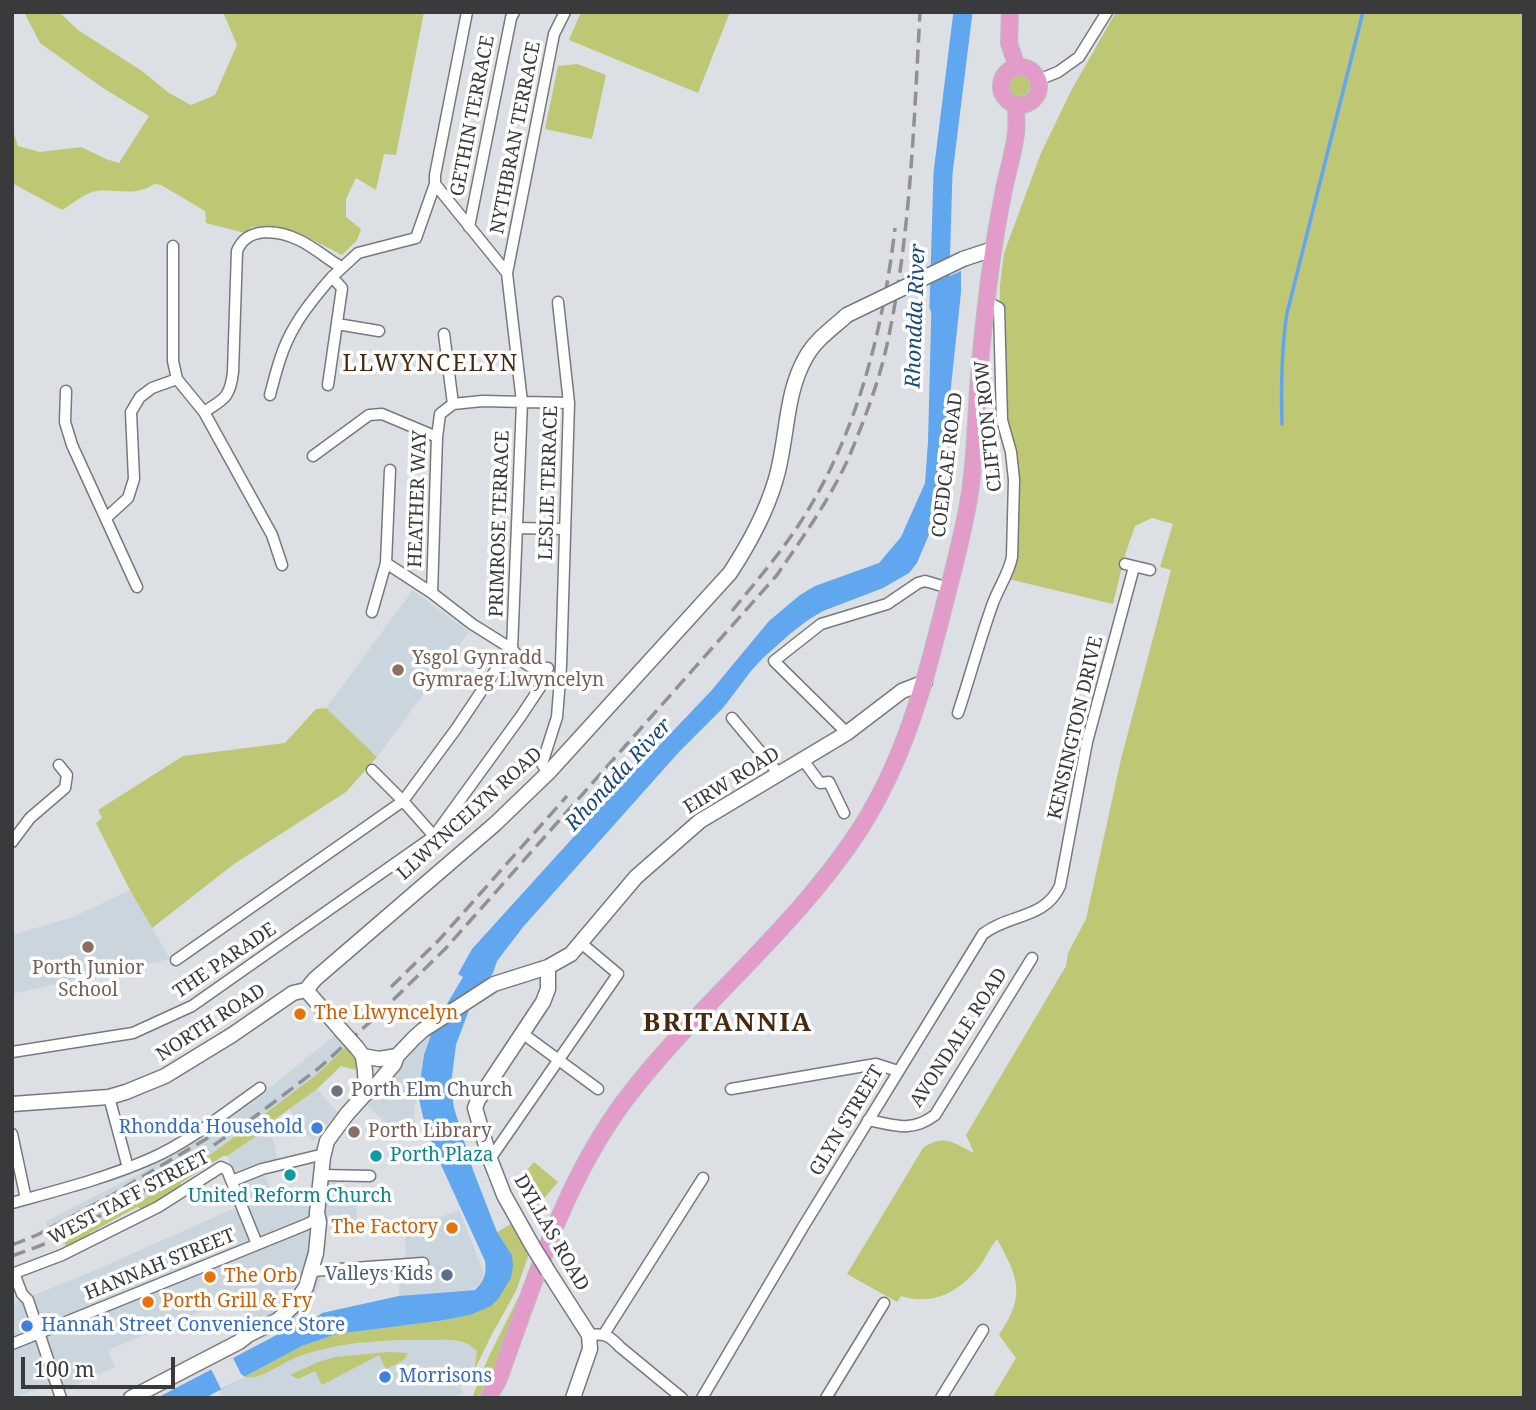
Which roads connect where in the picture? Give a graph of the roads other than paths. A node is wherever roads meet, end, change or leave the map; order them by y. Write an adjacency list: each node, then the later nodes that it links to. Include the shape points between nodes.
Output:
1 (467, 12): 9 (street)
2 (514, 12): 10 (street, GETHIN TERRACE)
3 (565, 12): 14 (street, NYTHBRAN TERRACE, via 554,34)
4 (1010, 12): 6 (main road, via 1009,43)
5 (1107, 12): 7 (street, via 1079,57)
6 (1017, 67): 7 (main road, via 1030,70); 8 (main road, via 1008,71 1002,83 1004,96)
7 (1038, 80): 8 (main road, via 1036,97)
8 (1016, 104): 12 (main road, via 1016,131)
9 (435, 184): 10 (street); 13 (street, via 416,238 358,253)
10 (469, 227): 14 (street)
11 (173, 246): 21 (street)
12 (993, 249): 16 (main road, COEDCAE ROAD); 52 (main road, LLWYNCELYN ROAD, bridge, via 847,315 819,339 793,386 775,481 746,549 730,573)
13 (341, 267): 15 (street); 28 (street, via 299,240 278,233 254,233 241,242 231,389)
14 (507, 273): 25 (street, PRIMROSE TERRACE)
15 (332, 276): 18 (street, via 342,288); 24 (street, via 294,327)
16 (987, 301): 39 (main road, COEDCAE ROAD, via 970,491); 46 (street, CLIFTON ROW, via 999,308 1002,420 1014,480 1012,557)
17 (558, 302): 26 (street, LESLIE TERRACE)
18 (337, 324): 19 (street); 22 (street)
19 (379, 331)
20 (444, 334): 27 (street)
21 (177, 379): 28 (street); 32 (street, via 139,397 131,412 134,479 128,498)
22 (328, 386)
23 (66, 391): 32 (street, via 65,422 72,445)
24 (270, 395)
25 (522, 402): 26 (street); 27 (street); 33 (street, PRIMROSE TERRACE)
26 (569, 403): 34 (street, LESLIE TERRACE)
27 (453, 404): 29 (street, HEATHER WAY, via 440,414)
28 (204, 412): 36 (street, via 272,535)
29 (437, 437): 30 (street, via 382,414 369,415); 40 (street, HEATHER WAY)
30 (313, 456)
31 (390, 470): 35 (street)
32 (106, 518): 38 (street)
33 (517, 528): 34 (street); 42 (street, PRIMROSE TERRACE)
34 (565, 529): 43 (street, LESLIE TERRACE)
35 (386, 563): 40 (street); 41 (street)
36 (282, 565)
37 (1150, 570): 58 (street, KENSINGTON DRIVE, via 1129,565)
38 (137, 587)
39 (949, 588): 45 (main road, COEDCAE ROAD); 48 (street, via 918,583 887,604 821,624 775,661)
40 (432, 593): 42 (street)
41 (372, 612)
42 (512, 649): 44 (street, via 531,667); 54 (street)
43 (561, 666): 44 (street); 52 (street, LESLIE TERRACE, via 557,717 542,764)
44 (544, 668): 56 (street, via 543,682 521,716)
45 (925, 682): 48 (main road, EIRW ROAD, via 902,691); 101 (main road, COEDCAE ROAD, via 884,786 829,872 635,1087 597,1142 557,1220)
46 (958, 713)
47 (732, 718): 53 (street)
48 (847, 733): 49 (main road, EIRW ROAD)
49 (803, 760): 53 (main road, EIRW ROAD); 55 (street, via 820,783 830,782)
50 (60, 765): 57 (street, via 67,775 65,788 30,818)
51 (372, 770): 54 (street)
52 (548, 773): 63 (main road, LLWYNCELYN ROAD)
53 (779, 774): 59 (main road, EIRW ROAD, via 700,821 672,844 636,877)
54 (403, 801): 56 (street); 61 (street)
55 (844, 813)
56 (434, 836): 65 (street, THE PARADE, via 176,1015 133,1033)
57 (12, 842)
58 (1054, 898): 69 (street, GLYN STREET, via 1044,907 983,934)
59 (581, 943): 62 (main road, EIRW ROAD); 68 (street, via 618,974)
60 (1031, 958): 76 (street, AVONDALE ROAD, via 934,1115 923,1124 908,1127)
61 (176, 960)
62 (548, 967): 64 (main road, via 543,1002); 67 (main road, EIRW ROAD, via 495,984 431,1024)
63 (306, 990): 66 (main road, bridge); 74 (main road, NORTH ROAD, via 293,993 166,1076)
64 (522, 1033): 68 (street); 79 (main road, DYLLAS ROAD, via 475,1108)
65 (12, 1052)
66 (360, 1052): 67 (main road, via 380,1059); 73 (main road, via 366,1070)
67 (397, 1056): 73 (main road, EIRW ROAD)
68 (559, 1060): 71 (street); 79 (street)
69 (898, 1071): 72 (street, via 876,1064); 76 (street, GLYN STREET)
70 (260, 1087): 80 (street, via 184,1140)
71 (598, 1089)
72 (731, 1089)
73 (365, 1094): 78 (main road, EIRW ROAD, via 330,1136)
74 (109, 1097): 75 (main road, NORTH ROAD); 80 (street)
75 (12, 1104)
76 (868, 1120): 103 (street, GLYN STREET)
77 (12, 1134): 85 (street)
78 (323, 1157): 81 (main road, EIRW ROAD); 84 (street, via 262,1169)
79 (490, 1159): 96 (main road, DYLLAS ROAD, bridge, via 532,1245)
80 (128, 1168): 85 (street)
81 (321, 1175): 82 (street); 87 (main road, EIRW ROAD)
82 (370, 1176)
83 (703, 1178): 95 (street)
84 (232, 1181): 88 (street, WEST TAFF STREET); 91 (street, WEST TAFF STREET, via 222,1167 158,1207)
85 (26, 1199): 86 (street)
86 (12, 1203)
87 (317, 1213): 88 (street, HANNAH STREET, via 313,1221); 90 (main road, EIRW ROAD, via 319,1232)
88 (257, 1244): 94 (street, HANNAH STREET)
89 (423, 1263): 90 (street)
90 (312, 1271): 100 (main road, EIRW ROAD, via 300,1297 278,1320)
91 (13, 1274): 94 (street)
92 (884, 1303): 104 (street)
93 (983, 1330): 105 (street)
94 (40, 1333): 97 (street, HANNAH STREET); 99 (street)
95 (604, 1334): 96 (street); 98 (street)
96 (589, 1335): 102 (main road, via 590,1349)
97 (12, 1344)
98 (680, 1397)
99 (61, 1398)
100 (131, 1398)
101 (488, 1398)
102 (573, 1398)
103 (702, 1398)
104 (826, 1398)
105 (941, 1398)

